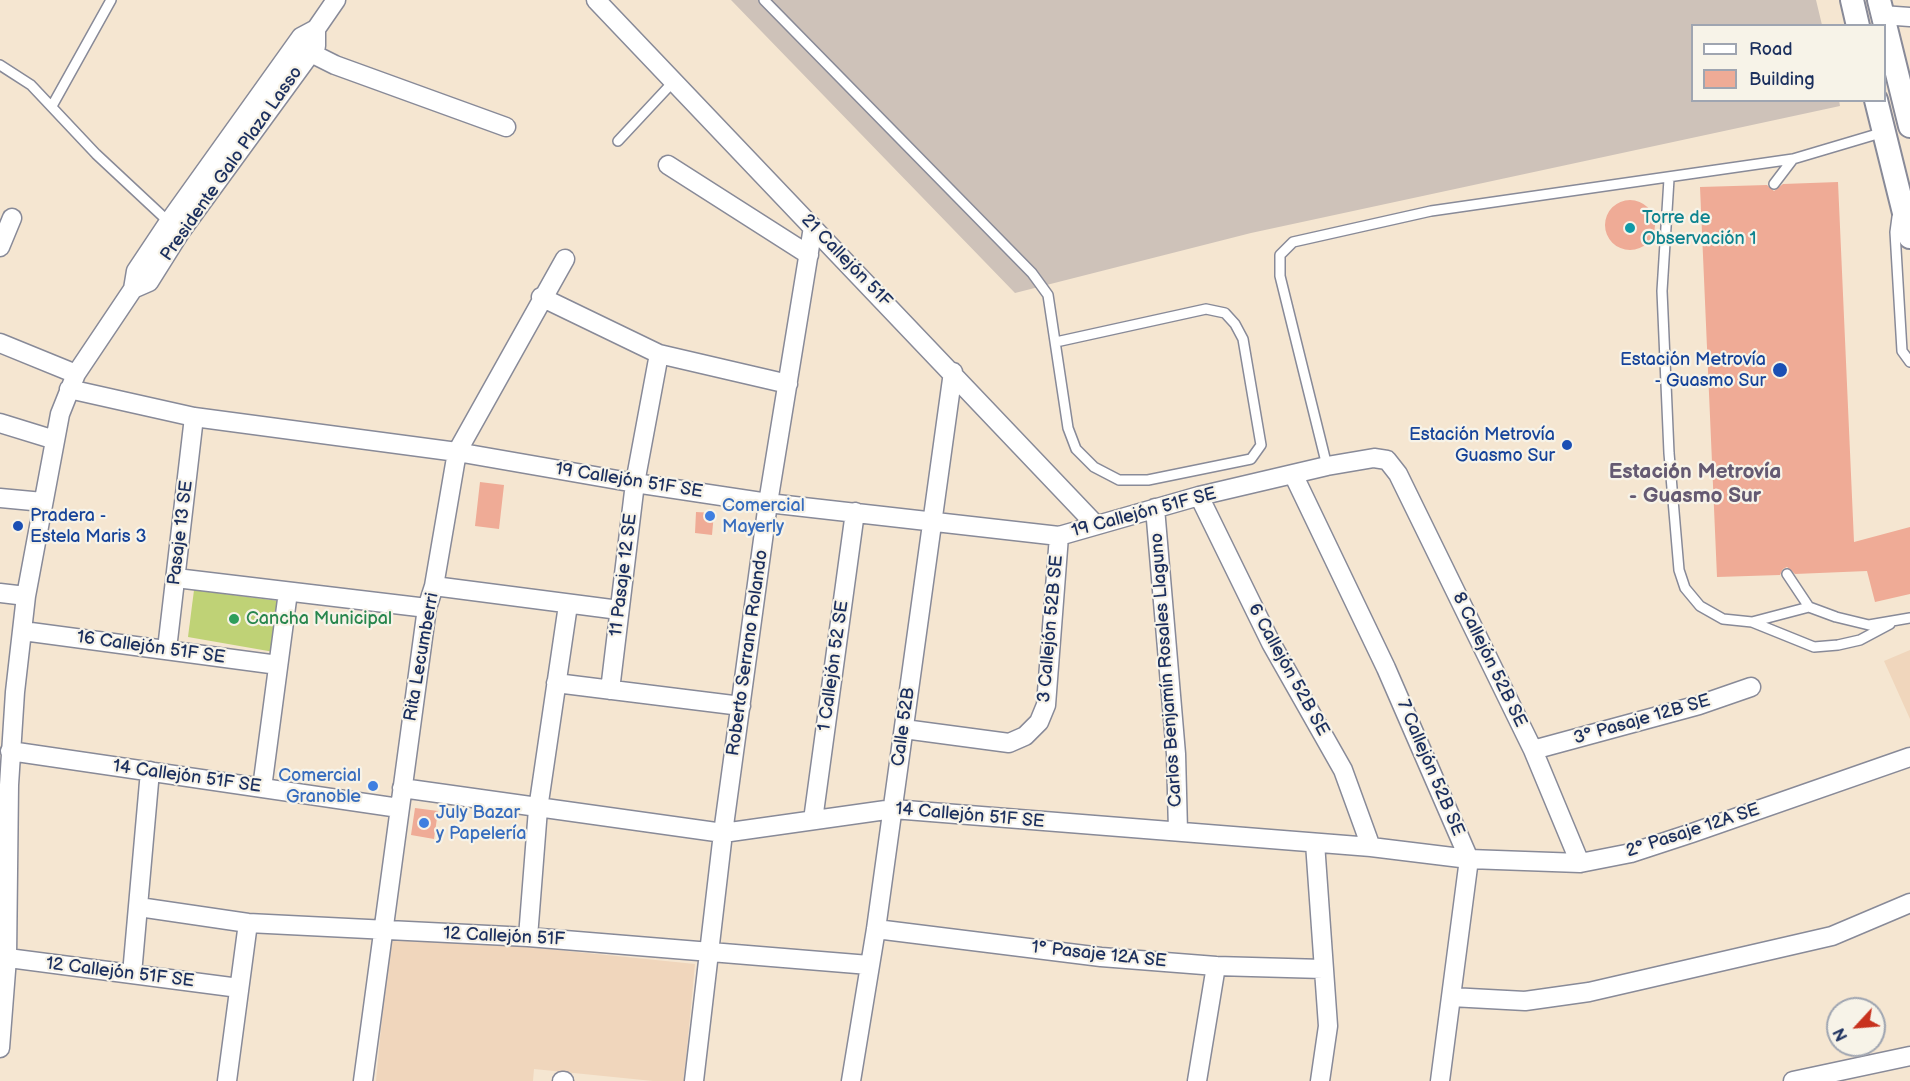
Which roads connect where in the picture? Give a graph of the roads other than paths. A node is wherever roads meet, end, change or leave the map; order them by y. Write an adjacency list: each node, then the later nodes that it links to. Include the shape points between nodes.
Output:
1 (111, 0): 16 (lane)
2 (336, 0): 10 (street, Presidente Galo Plaza Lasso)
3 (596, 0): 14 (street, 21 Callejón 51F)
4 (764, 0): 34 (lane, via 1032,273 1048,295)
5 (1852, 0): 8 (street)
6 (1880, 8): 7 (street); 9 (street)
7 (1910, 17)
8 (1858, 24)
9 (1884, 24)
10 (316, 29): 12 (street, Presidente Galo Plaza Lasso, via 316,46); 27 (street, Presidente Galo Plaza Lasso, via 301,37)
11 (1886, 32): 18 (street)
12 (311, 52): 17 (street, via 336,65); 27 (street, Presidente Galo Plaza Lasso)
13 (0, 65): 16 (lane, via 31,84)
14 (674, 81): 20 (lane); 28 (street, 21 Callejón 51F)
15 (1876, 102): 19 (street)
16 (52, 106): 27 (lane, via 96,154)
17 (506, 127)
18 (1910, 127): 19 (street)
19 (1884, 132): 21 (lane); 25 (street)
20 (618, 141)
21 (1793, 159): 23 (lane); 24 (lane)
22 (668, 165): 31 (street)
23 (1669, 179): 46 (lane, via 1431,211 1293,242 1280,255 1280,276); 69 (lane, via 1662,291 1679,570 1685,588 1700,606 1723,619)
24 (1774, 184)
25 (1900, 197): 29 (street); 37 (lane, via 1895,232 1902,351)
26 (12, 218): 30 (street)
27 (175, 227): 39 (street, Presidente Galo Plaza Lasso, via 149,282 133,289)
28 (813, 227): 31 (street, Roberto Serrano Rolando); 38 (street, 21 Callejón 51F)
29 (1910, 237)
30 (0, 247)
31 (809, 255): 40 (street, Roberto Serrano Rolando)
32 (565, 259): 33 (street, Rita Lecumberri)
33 (541, 297): 36 (street); 44 (street, Rita Lecumberri)
34 (1056, 342): 34 (lane, via 1068,428 1076,449 1094,467 1119,480 1148,480 1207,470 1251,459 1261,445 1243,339 1225,313 1206,309)
35 (0, 343): 39 (street, 19 Callejón 51F SE)
36 (659, 354): 40 (street); 48 (street, 11 Pasaje 12 SE)
37 (1910, 362)
38 (953, 372): 55 (street, Calle 52B); 56 (street, 21 Callejón 51F)
39 (72, 381): 41 (street, 19 Callejón 51F SE); 43 (street, Presidente Galo Plaza Lasso)
40 (788, 384): 52 (street, Roberto Serrano Rolando)
41 (194, 417): 44 (street, 19 Callejón 51F SE); 59 (street, Pasaje 13 SE)
42 (0, 423): 43 (street)
43 (55, 440): 51 (street, Presidente Galo Plaza Lasso)
44 (457, 452): 48 (street, 19 Callejón 51F SE); 60 (street, Rita Lecumberri)
45 (1388, 460): 46 (street, 19 Callejón 51F SE, via 1374,458); 80 (street, 8 Callejón 52B SE)
46 (1327, 466): 47 (street, 19 Callejón 51F SE)
47 (1294, 476): 49 (street, 19 Callejón 51F SE); 96 (street, 7 Callejón 52B SE, via 1386,668)
48 (635, 483): 52 (street, 19 Callejón 51F SE); 67 (street, 11 Pasaje 12 SE)
49 (1199, 496): 53 (street, 19 Callejón 51F SE); 95 (street, 6 Callejón 52B SE, via 1271,643 1343,770)
50 (0, 498): 51 (street)
51 (43, 502): 63 (street, Presidente Galo Plaza Lasso)
52 (768, 502): 54 (street, 19 Callejón 51F SE); 78 (street, Roberto Serrano Rolando)
53 (1155, 508): 56 (street, 19 Callejón 51F SE); 91 (street, Carlos Benjamín Rosales Llaguno, via 1176,754)
54 (855, 512): 55 (street, 19 Callejón 51F SE); 90 (street, 1 Callejón 52 SE)
55 (934, 521): 57 (street, 19 Callejón 51F SE); 79 (street, Calle 52B)
56 (1095, 524): 57 (street, 19 Callejón 51F SE)
57 (1059, 536): 79 (street, 3 Callejón 52B SE, via 1046,705 1039,722 1025,736 1009,743)
58 (1787, 574): 65 (lane)
59 (176, 578): 61 (street); 72 (street, Pasaje 13 SE)
60 (434, 586): 64 (street); 66 (street, Rita Lecumberri)
61 (288, 591): 66 (street); 73 (street)
62 (0, 593): 63 (street)
63 (26, 596): 71 (street, Presidente Galo Plaza Lasso)
64 (568, 604): 67 (street); 74 (street)
65 (1809, 607): 69 (lane); 70 (lane, via 1869,625)
66 (427, 609): 86 (street, Rita Lecumberri)
67 (619, 610): 76 (street, 11 Pasaje 12 SE)
68 (1910, 618): 70 (lane)
69 (1752, 622): 70 (lane, via 1814,647 1860,640)
70 (1890, 624)
71 (23, 631): 72 (street, 16 Callejón 51F SE); 77 (street, Presidente Galo Plaza Lasso)
72 (167, 649): 73 (street, 16 Callejón 51F SE)
73 (278, 665): 85 (street)
74 (556, 683): 76 (street); 88 (street)
75 (1751, 687): 80 (street, 3° Pasaje 12B SE)
76 (610, 690): 78 (street)
77 (8, 691): 81 (street, Presidente Galo Plaza Lasso)
78 (741, 706): 92 (street, Roberto Serrano Rolando)
79 (904, 729): 89 (street, Calle 52B)
80 (1533, 750): 97 (street, 8 Callejón 52B SE)
81 (10, 751): 83 (street, 14 Callejón 51F SE); 84 (street, Presidente Galo Plaza Lasso)
82 (1910, 757): 97 (street, 2° Pasaje 12A SE, via 1631,853)
83 (150, 771): 85 (street, 14 Callejón 51F SE); 99 (street)
84 (4, 785): 94 (street, Presidente Galo Plaza Lasso)
85 (262, 788): 87 (street, 14 Callejón 51F SE)
86 (402, 788): 87 (street, Rita Lecumberri); 88 (street, 14 Callejón 51F SE)
87 (399, 808): 102 (street, Rita Lecumberri)
88 (538, 809): 92 (street, 14 Callejón 51F SE); 103 (street)
89 (892, 809): 90 (street, 14 Callejón 51F SE); 91 (street, 14 Callejón 51F SE); 101 (street, Calle 52B)
90 (813, 820): 92 (street, 14 Callejón 51F SE)
91 (1178, 831): 93 (street, 14 Callejón 51F SE)
92 (723, 833): 104 (street, Roberto Serrano Rolando)
93 (1315, 843): 95 (street, 14 Callejón 51F SE); 108 (street)
94 (5, 845): 105 (street, Presidente Galo Plaza Lasso)
95 (1371, 847): 96 (street, 14 Callejón 51F SE)
96 (1469, 859): 97 (street, 2° Pasaje 12A SE); 111 (street, 7 Callejón 52B SE)
97 (1581, 863)
98 (1910, 903): 111 (street, via 1832,936 1589,992 1525,1001)
99 (139, 907): 100 (street, 12 Callejón 51F); 109 (street)
100 (248, 923): 102 (street, 12 Callejón 51F); 110 (street)
101 (876, 929): 106 (street, Calle 52B); 107 (street, 1° Pasaje 12A SE, via 1101,957)
102 (383, 930): 103 (street, 12 Callejón 51F); 115 (street, Rita Lecumberri)
103 (528, 937): 104 (street, 12 Callejón 51F)
104 (709, 952): 106 (street, 12 Callejón 51F); 116 (street, Roberto Serrano Rolando)
105 (3, 958): 109 (street, 12 Callejón 51F SE); 112 (street, Presidente Galo Plaza Lasso)
106 (869, 965): 117 (street, Calle 52B)
107 (1216, 966): 108 (street, 1° Pasaje 12A SE); 118 (street)
108 (1323, 969): 119 (street, via 1328,1026)
109 (132, 975): 110 (street, 12 Callejón 51F SE)
110 (239, 988): 114 (street)
111 (1451, 997): 120 (street, 7 Callejón 52B SE)
112 (0, 1048)
113 (1910, 1056): 121 (street)
114 (227, 1081)
115 (363, 1081)
116 (694, 1081)
117 (851, 1081)
118 (1197, 1081)
119 (1320, 1081)
120 (1440, 1081)
121 (1793, 1081)

